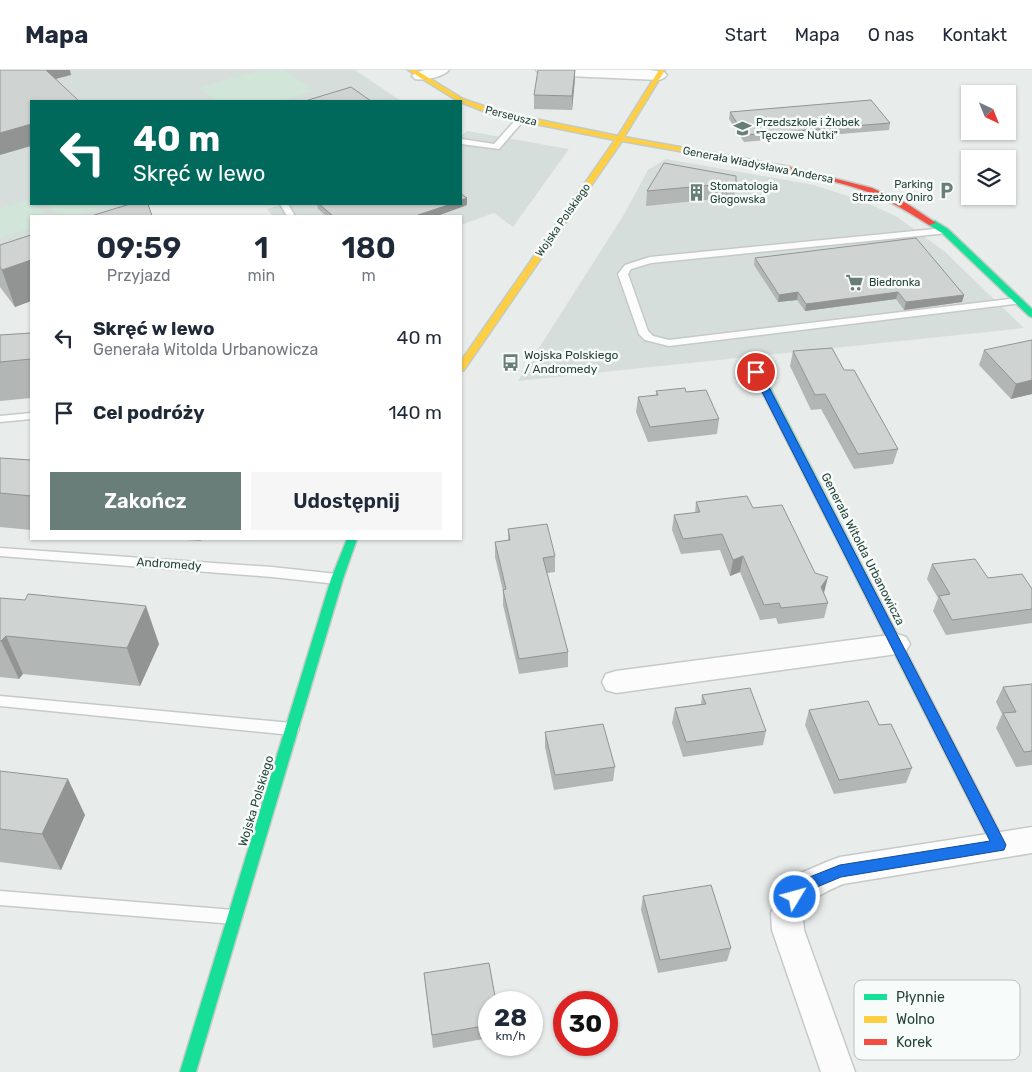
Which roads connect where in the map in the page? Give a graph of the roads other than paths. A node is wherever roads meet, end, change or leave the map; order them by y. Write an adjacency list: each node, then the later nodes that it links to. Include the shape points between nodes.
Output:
1 (441, 70): 3 (street)
2 (544, 70): 4 (street)
3 (416, 73): 5 (street, Perseusza)
4 (660, 73): 8 (street, Wojska Polskiego)
5 (461, 100)
6 (462, 100): 7 (street, Perseusza)
7 (521, 119): 8 (street, Perseusza); 9 (lane, via 496,146)
8 (619, 139): 10 (street, Generała Władysława Andersa, via 785,168 834,180 869,190 903,205); 13 (street, Wojska Polskiego)
9 (462, 141)
10 (945, 231): 11 (street, Generała Władysława Andersa); 11 (lane, via 650,260 628,267 623,274 643,332 649,338 669,343)
11 (1019, 301): 12 (street, Generała Władysława Andersa)
12 (1032, 314)
13 (462, 367)
14 (756, 372): 20 (street, Generała Witolda Urbanowicza)
15 (30, 416): 16 (lane)
16 (0, 419)
17 (352, 540): 19 (street, Wojska Polskiego)
18 (0, 552): 19 (lane, Andromedy)
19 (337, 579): 23 (street, Wojska Polskiego)
20 (897, 644): 21 (street); 25 (street, Generała Witolda Urbanowicza)
21 (616, 682)
22 (0, 701): 23 (lane)
23 (292, 729): 27 (street, Wojska Polskiego)
24 (1032, 840): 25 (street)
25 (999, 845): 29 (street, via 840,871 812,883 795,897 787,913 788,930)
26 (0, 898): 27 (lane)
27 (235, 917): 28 (street, Wojska Polskiego)
28 (188, 1072)
29 (838, 1072)

